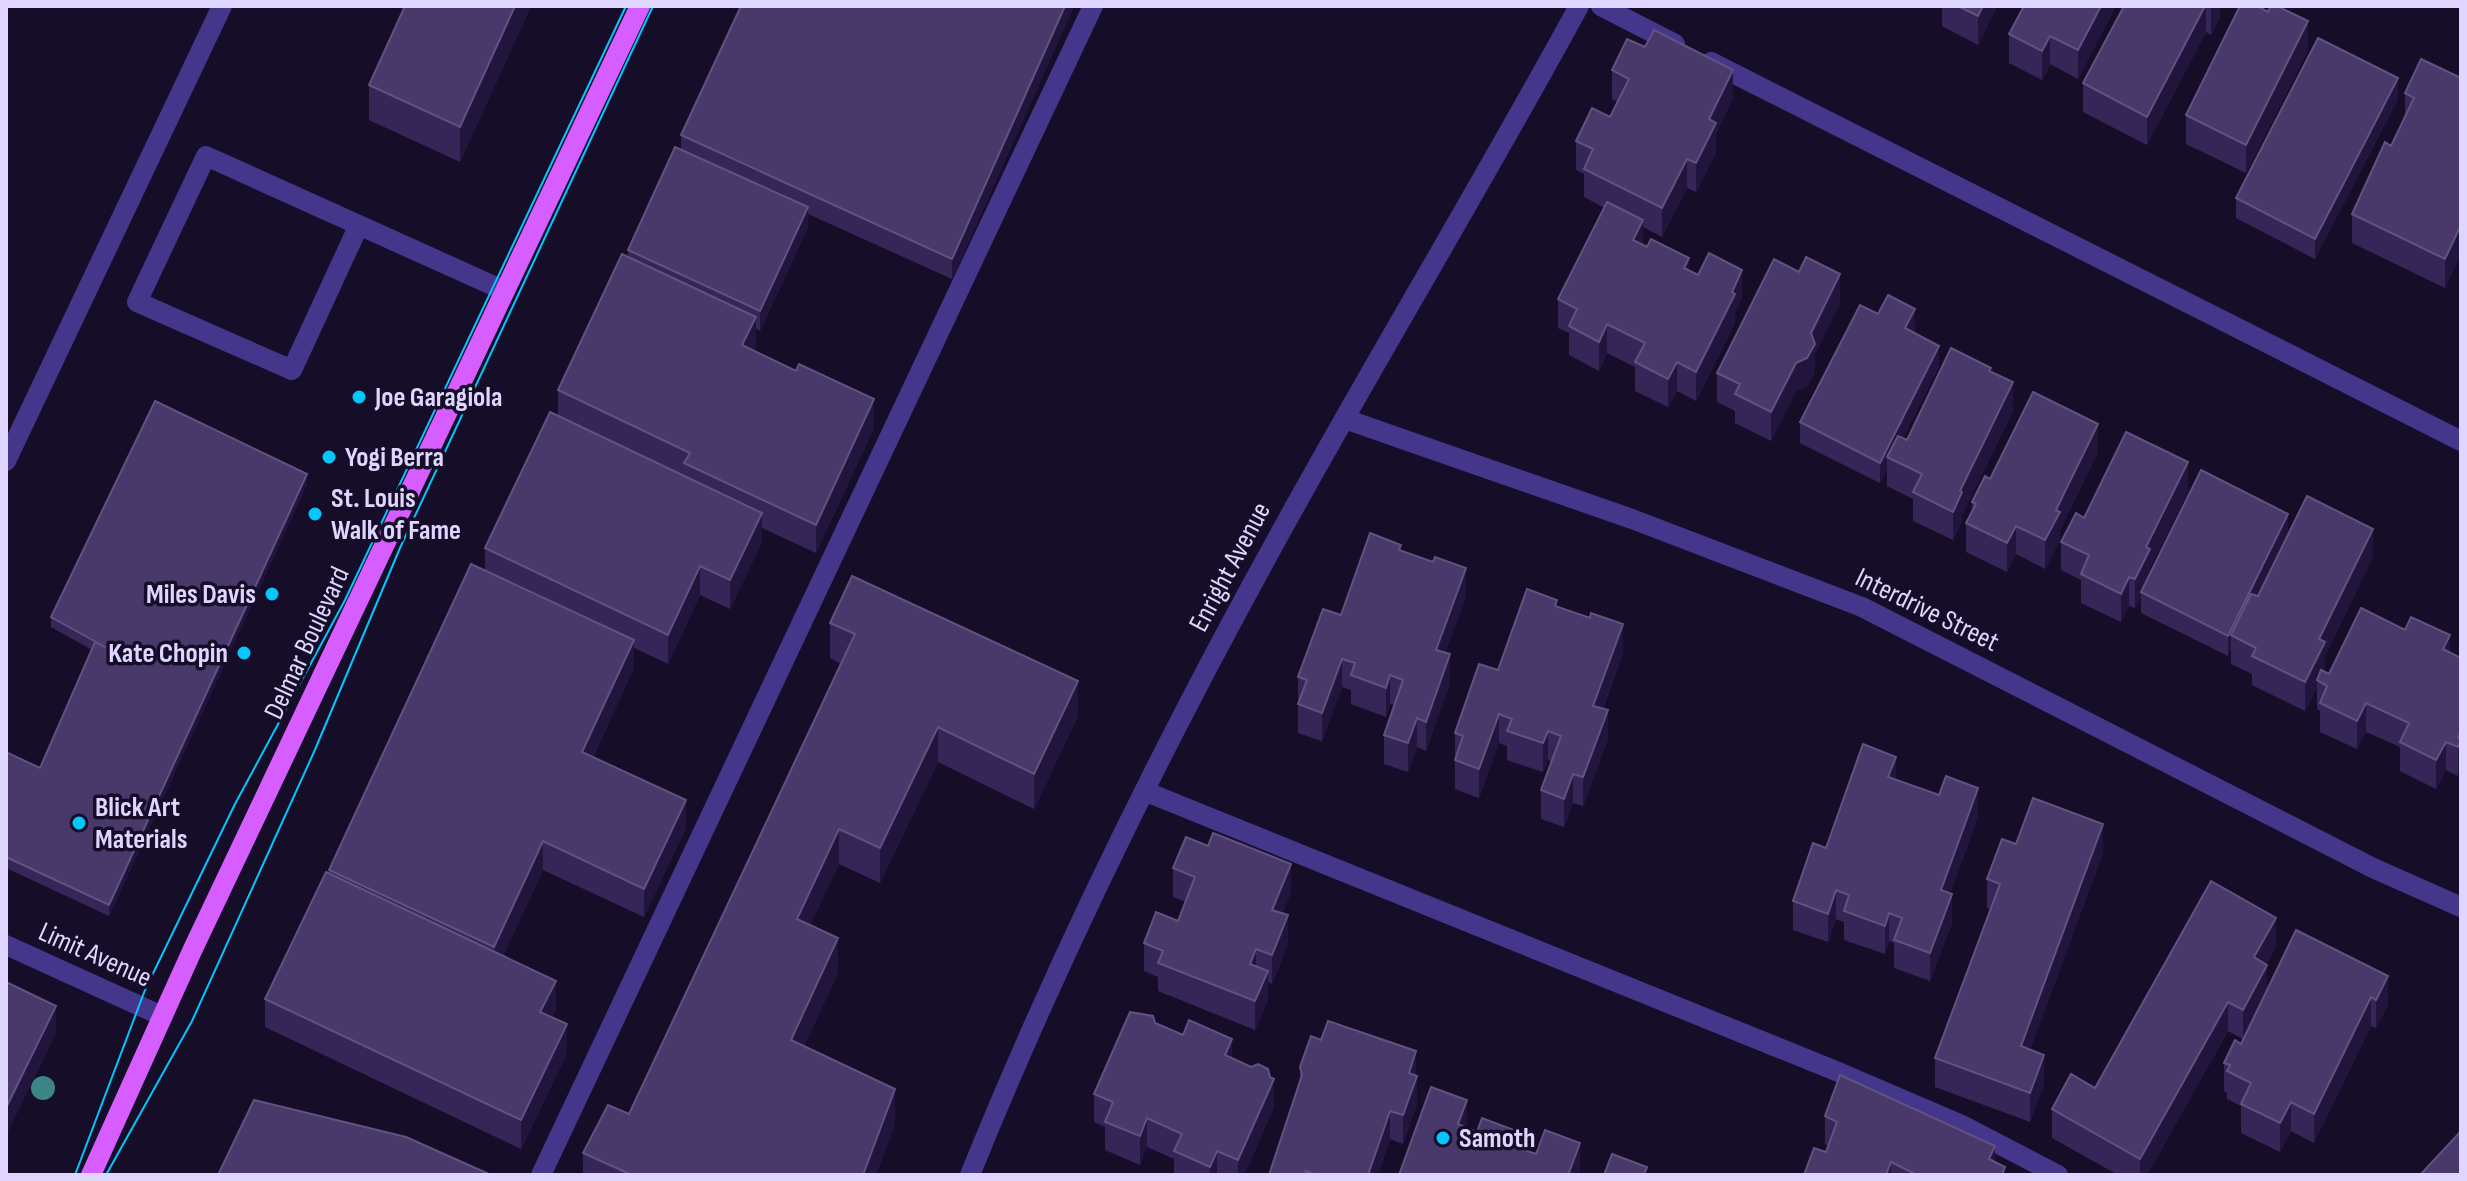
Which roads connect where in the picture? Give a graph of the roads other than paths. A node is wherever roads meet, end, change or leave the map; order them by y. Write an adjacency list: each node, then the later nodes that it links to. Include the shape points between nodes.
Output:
1 (222, 6): 10 (street)
2 (640, 6): 7 (main road, Delmar Boulevard)
3 (1093, 6): 16 (street)
4 (1579, 6): 8 (street, Enright Avenue)
5 (1601, 6): 9 (street)
6 (359, 225): 6 (street, via 206,156 137,302 292,370); 7 (street)
7 (505, 291): 14 (main road, Delmar Boulevard)
8 (1345, 419): 11 (street, Enright Avenue); 12 (street, Interdrive Street, via 1632,519 1862,607 2373,868)
9 (2461, 441)
10 (6, 461)
11 (1144, 791): 17 (street, Enright Avenue); 18 (street, via 1836,1071 1964,1126)
12 (2461, 907)
13 (6, 945): 14 (street, Limit Avenue)
14 (162, 1016): 15 (main road, Delmar Boulevard)
15 (91, 1175)
16 (541, 1175)
17 (970, 1175)
18 (2058, 1175)

